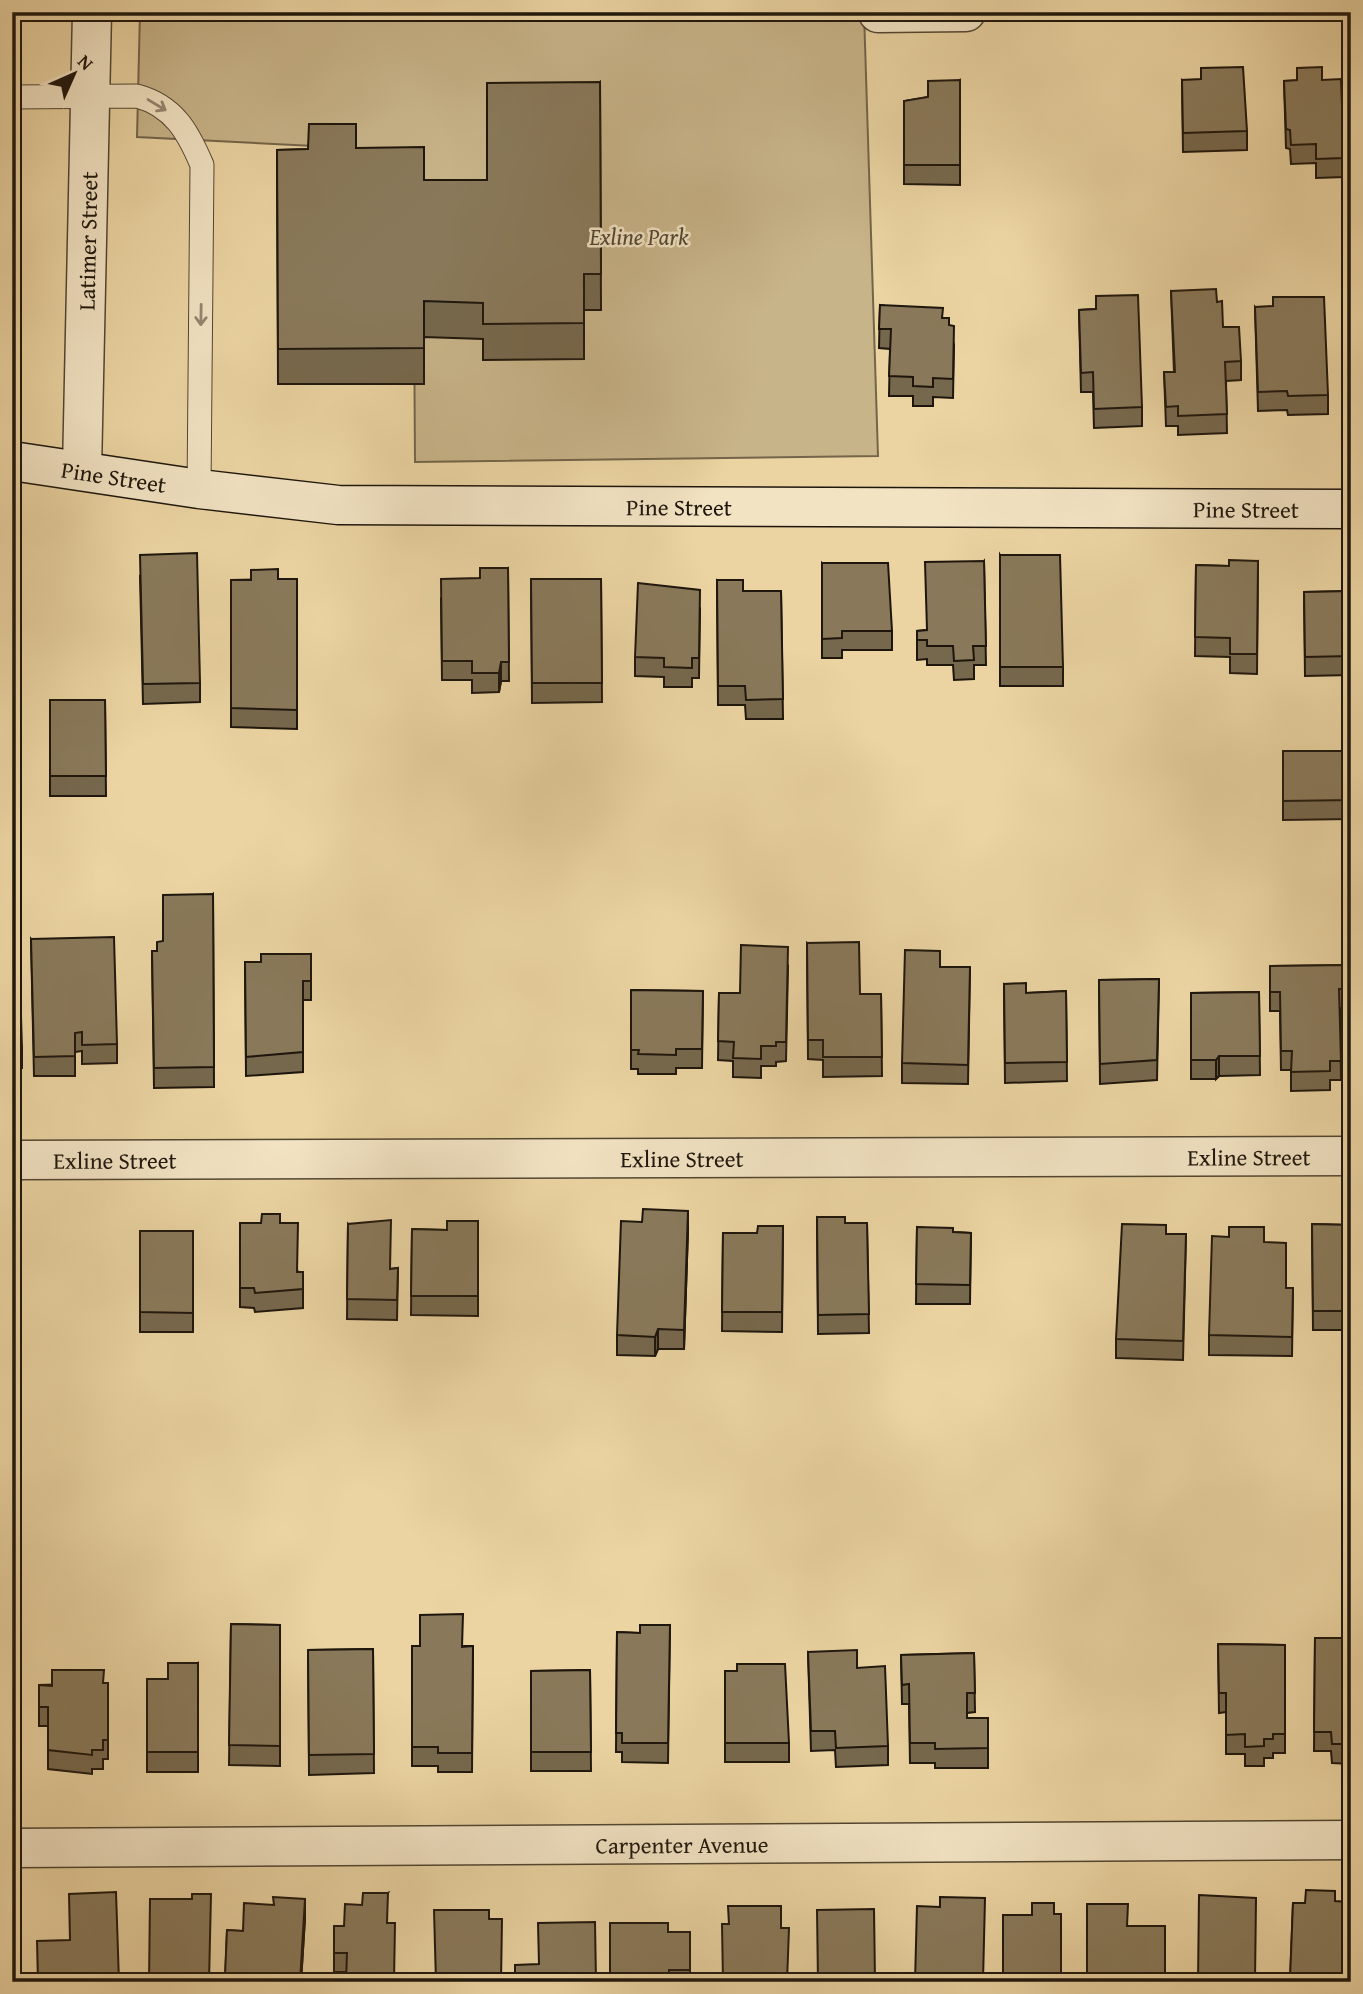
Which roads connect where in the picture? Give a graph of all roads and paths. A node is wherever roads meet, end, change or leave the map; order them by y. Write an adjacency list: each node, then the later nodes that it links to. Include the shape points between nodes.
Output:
1 (92, 12): 4 (street, Latimer Street)
2 (966, 12): 3 (street)
3 (878, 13)
4 (91, 95): 5 (lane); 7 (street, Latimer Street); 8 (lane, one-way to 8, via 155,101 190,135 202,165)
5 (12, 97)
6 (12, 461): 7 (street, Pine Street)
7 (82, 470): 8 (street, Pine Street)
8 (199, 489): 9 (street, Pine Street, via 338,505)
9 (1351, 509)
10 (1351, 1156): 11 (street, Exline Street)
11 (12, 1160)
12 (1351, 1840): 13 (street, Carpenter Avenue)
13 (12, 1848)

